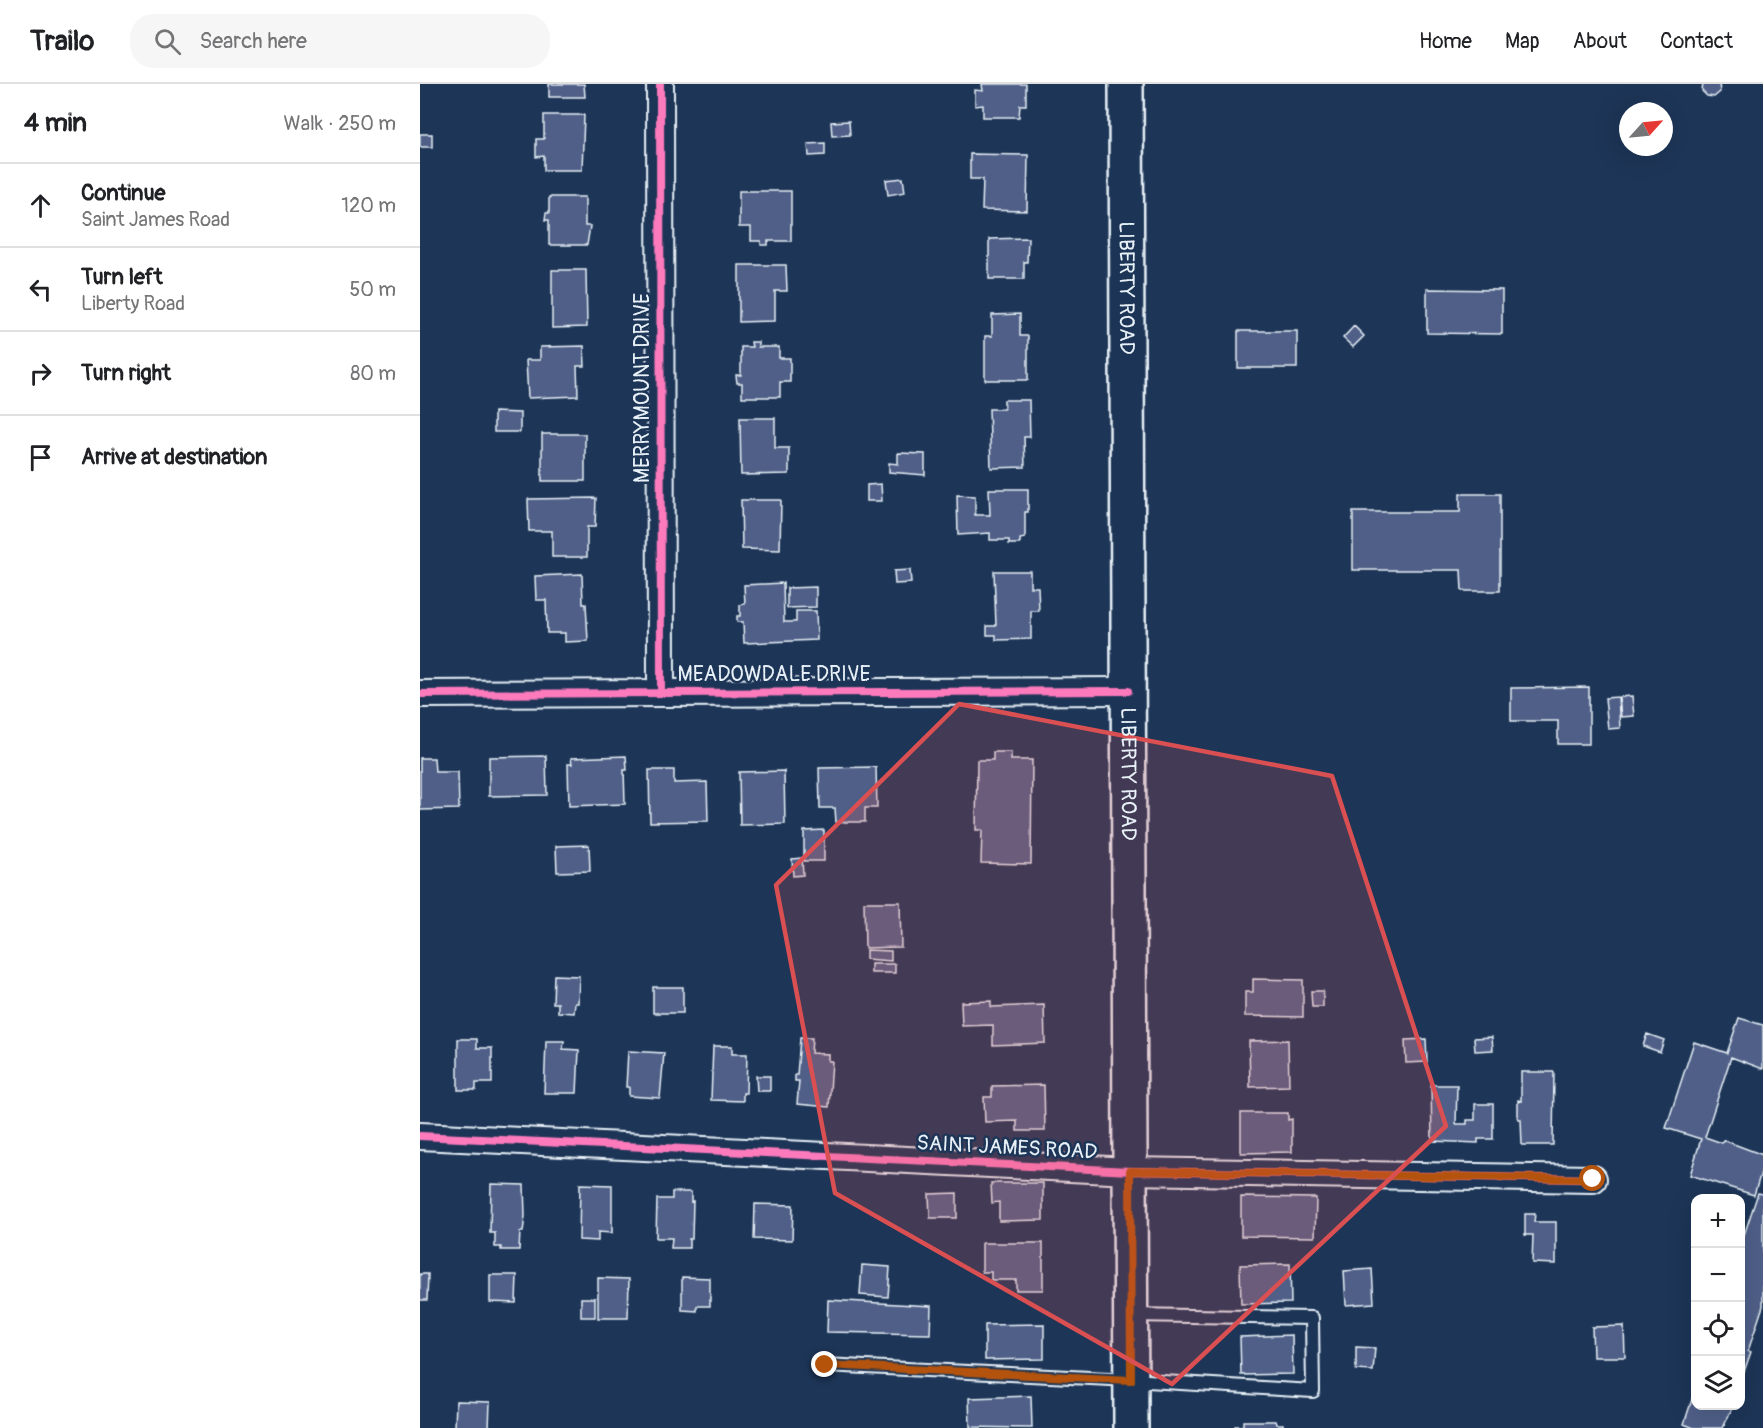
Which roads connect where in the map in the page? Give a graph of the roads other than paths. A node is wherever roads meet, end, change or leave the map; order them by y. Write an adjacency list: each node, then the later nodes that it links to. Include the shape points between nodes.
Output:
1 (660, 84): 4 (street, MERRYMOUNT DRIVE)
2 (1126, 84): 3 (main road, LIBERTY ROAD)
3 (1128, 691): 4 (street, MEADOWDALE DRIVE); 7 (main road, LIBERTY ROAD)
4 (661, 692): 5 (street, MEADOWDALE DRIVE)
5 (420, 694)
6 (420, 1136): 7 (street, SAINT JAMES ROAD)
7 (1130, 1171): 8 (street, SAINT JAMES ROAD); 9 (main road, LIBERTY ROAD)
8 (1593, 1179)
9 (1131, 1315): 11 (main road, LIBERTY ROAD); 11 (lane, via 1312,1318 1313,1391)
10 (825, 1365): 11 (lane)
11 (1131, 1380): 12 (main road, LIBERTY ROAD)
12 (1131, 1428)

